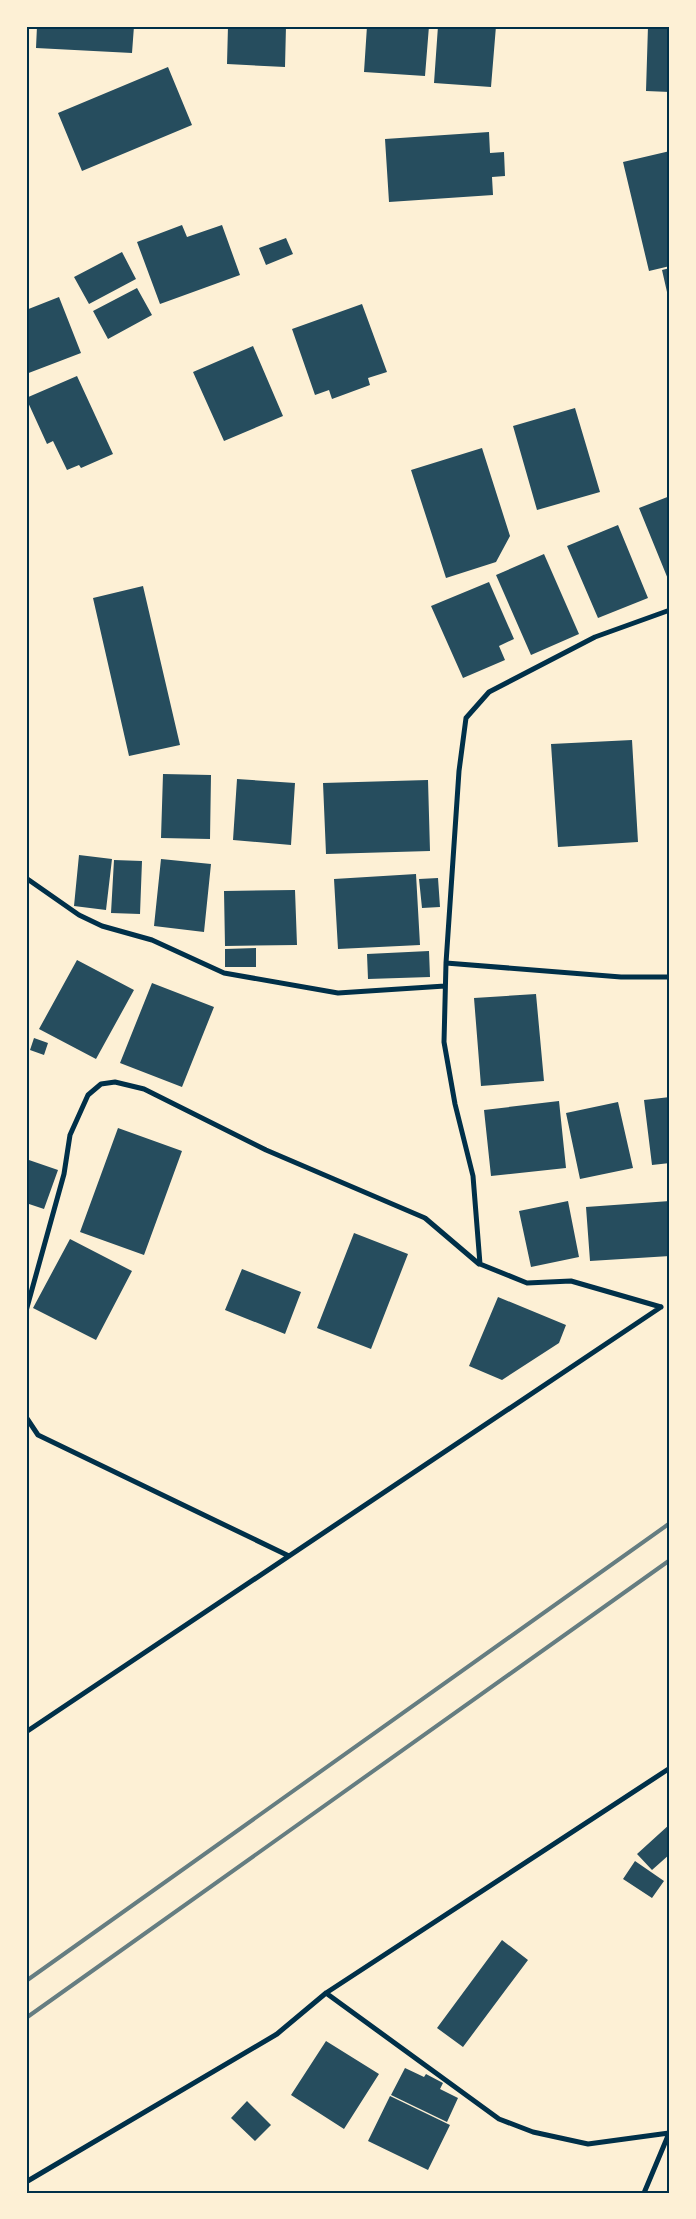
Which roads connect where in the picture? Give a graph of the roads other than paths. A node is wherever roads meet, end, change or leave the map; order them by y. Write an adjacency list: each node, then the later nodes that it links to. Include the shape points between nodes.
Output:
1 (670, 610): 3 (street, via 595,637 489,692 466,718 459,772)
2 (26, 878): 5 (street, via 79,916 152,940 224,973 338,993)
3 (446, 963): 4 (street, via 621,977); 5 (street)
4 (670, 977)
5 (445, 986): 6 (street, via 444,1042 455,1104 474,1176)
6 (480, 1264): 7 (street, via 425,1218 266,1150 144,1088 115,1082 101,1084 88,1095 70,1134 64,1174); 9 (street, via 527,1283 571,1281 661,1307)
7 (26, 1311)
8 (26, 1417): 9 (street, via 38,1435)
9 (289, 1556): 10 (street)
10 (26, 1732)
11 (670, 1768): 12 (street)
12 (326, 1993): 13 (street, via 499,2119 533,2132 588,2144); 14 (street, via 277,2034)
13 (669, 2132): 15 (street)
14 (26, 2182)
15 (644, 2193)

